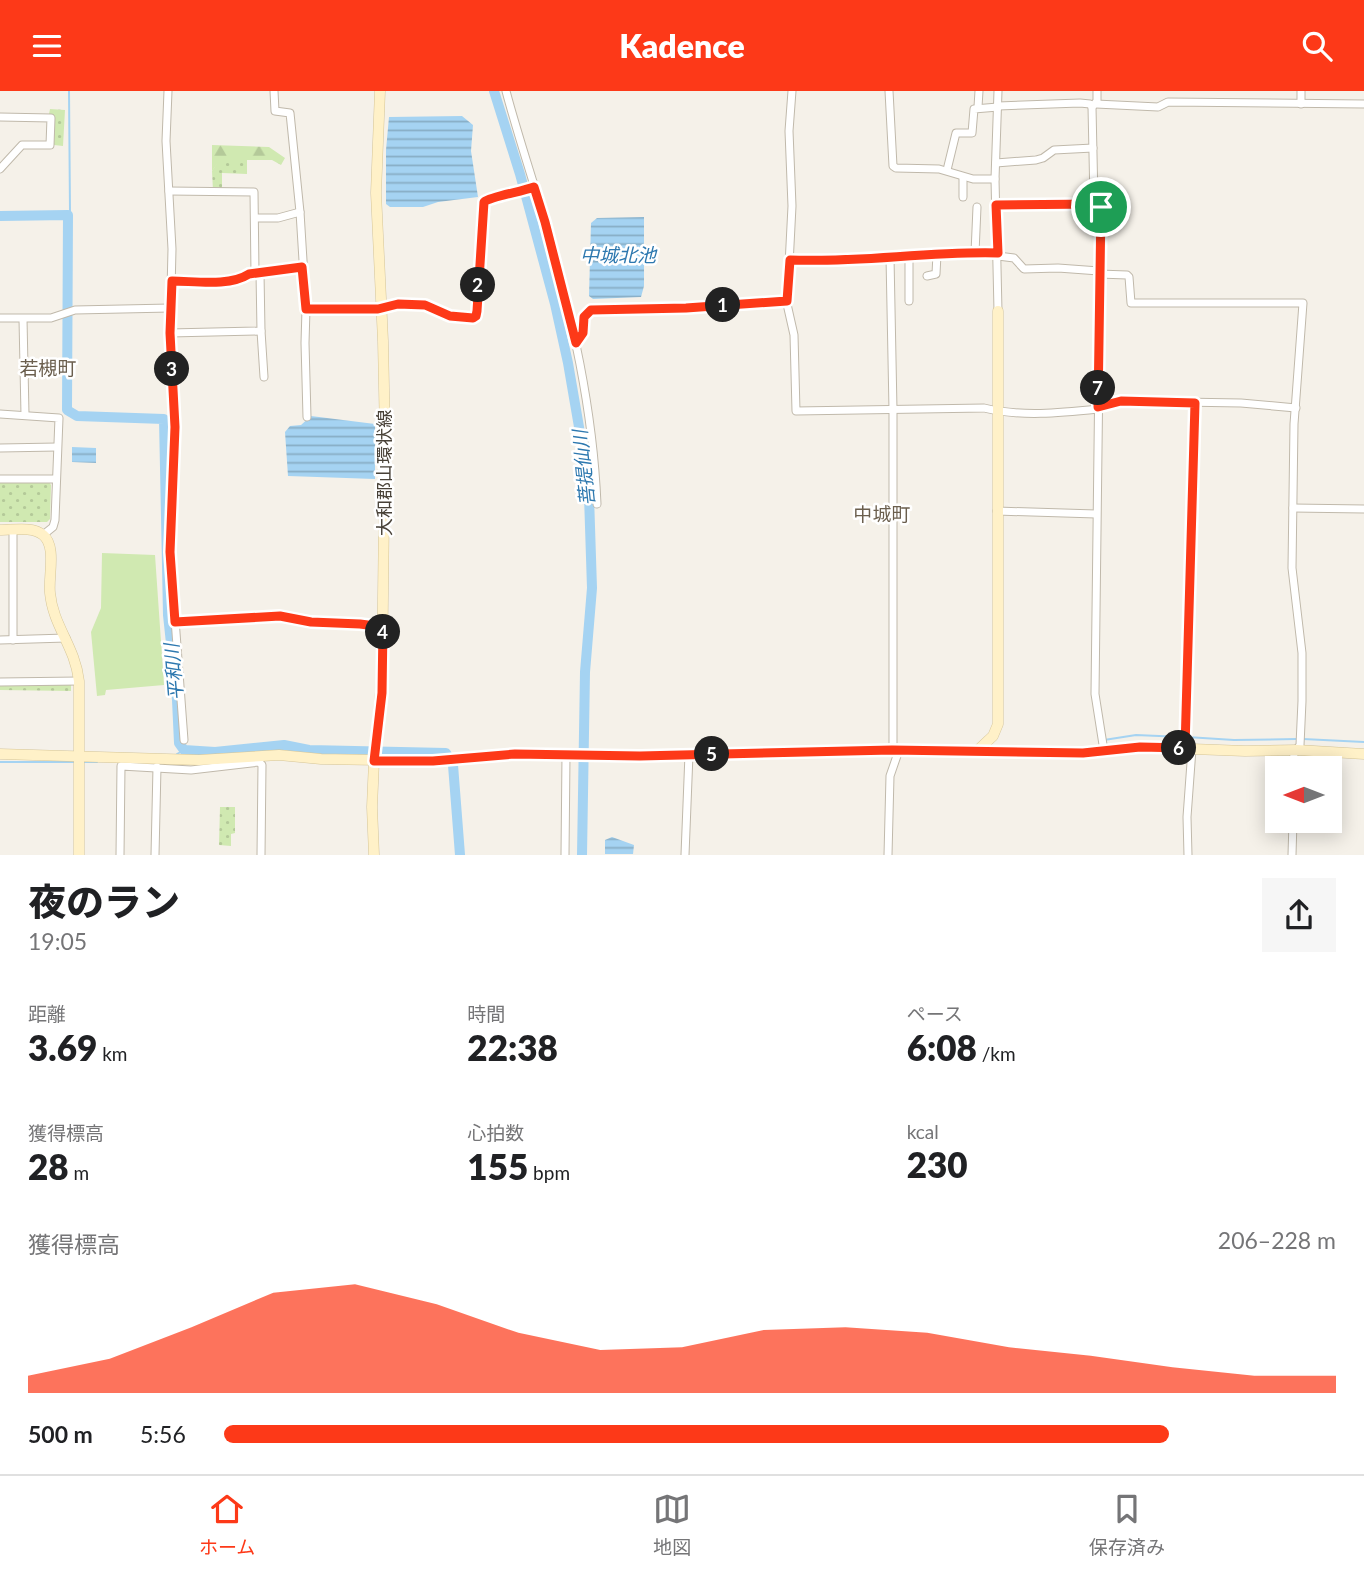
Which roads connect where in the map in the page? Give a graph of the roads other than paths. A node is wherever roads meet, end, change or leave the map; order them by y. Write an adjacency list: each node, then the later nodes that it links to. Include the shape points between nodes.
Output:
1 (168, 91): 26 (street)
2 (274, 91): 31 (street, via 275,111 290,113)
3 (380, 91): 47 (street, 大和郡山環状線, via 376,193)
4 (506, 91): 25 (street)
5 (792, 91): 38 (street)
6 (889, 91): 22 (street, via 893,166)
7 (979, 91): 17 (street)
8 (998, 91): 16 (street)
9 (1097, 91): 15 (street)
10 (1168, 91): 12 (street)
11 (1301, 91): 13 (street)
12 (1168, 102): 13 (street); 15 (street, via 1158,107)
13 (1301, 104): 14 (street)
14 (1364, 104)
15 (1094, 105): 16 (street); 19 (street)
16 (998, 106): 17 (street); 20 (street)
17 (978, 107): 22 (street, via 972,133 956,133)
18 (0, 117): 21 (street, via 51,118 50,145 22,145)
19 (1093, 148): 20 (street, via 1054,150 1036,160); 28 (street)
20 (996, 163): 24 (street)
21 (0, 169)
22 (947, 170): 23 (street)
23 (963, 177): 24 (street); 27 (street)
24 (995, 179): 29 (street)
25 (532, 188): 47 (street, via 484,202 476,316 450,316 425,305); 54 (street)
26 (169, 191): 32 (street, via 254,192); 43 (street)
27 (963, 197)
28 (1097, 204): 29 (street); 40 (street, via 1101,207)
29 (996, 205): 35 (street)
30 (977, 207): 33 (street)
31 (300, 212): 32 (street); 39 (street)
32 (255, 218): 41 (street)
33 (975, 253): 34 (street); 35 (street)
34 (937, 254): 37 (street); 42 (street, via 936,274)
35 (998, 255): 40 (street, via 1014,258 1024,269); 49 (street)
36 (890, 257): 37 (street); 38 (street); 59 (street)
37 (909, 257): 45 (street)
38 (790, 260): 44 (street)
39 (302, 267): 41 (street); 48 (street)
40 (1099, 272): 57 (street); 58 (street, via 1127,275 1131,303 1303,303)
41 (258, 274): 43 (street, via 219,281); 52 (street)
42 (927, 275)
43 (172, 281): 46 (street)
44 (787, 301): 54 (street, via 591,310); 59 (street, via 794,335 796,411)
45 (909, 301)
46 (170, 308): 51 (street, via 75,310 51,318); 53 (street)
47 (382, 308): 48 (street); 77 (street, 大和郡山環状線)
48 (306, 309): 63 (street)
49 (998, 311): 60 (street)
50 (0, 318): 51 (street)
51 (23, 319): 62 (street)
52 (261, 331): 53 (street); 55 (street)
53 (170, 333): 76 (street, via 175,427 170,552)
54 (576, 343): 68 (street, via 593,436)
55 (264, 377)
56 (1195, 403): 57 (street, via 1121,401); 58 (street); 84 (street)
57 (1098, 408): 60 (street, via 1053,413); 72 (street)
58 (1296, 408): 69 (street)
59 (893, 410): 60 (street); 85 (street)
60 (996, 411): 71 (street)
61 (0, 414): 62 (street)
62 (25, 415): 64 (street, via 59,418)
63 (307, 417)
64 (57, 447): 65 (street); 67 (street)
65 (0, 448)
66 (0, 479): 67 (street)
67 (56, 479): 75 (street, via 55,520)
68 (597, 503)
69 (1293, 508): 70 (street); 87 (street, via 1292,568 1302,653)
70 (1364, 509)
71 (997, 512): 72 (street); 86 (street, via 998,724)
72 (1097, 514): 88 (street, via 1095,694)
73 (0, 530): 74 (street)
74 (13, 530): 75 (street); 80 (street)
75 (43, 535): 78 (street, via 50,547 51,600)
76 (175, 622): 77 (street, via 280,616); 83 (street)
77 (383, 627): 89 (street, 大和郡山環状線)
78 (66, 638): 80 (street); 81 (street)
79 (0, 640): 80 (street)
80 (13, 640)
81 (79, 681): 82 (street); 94 (street)
82 (0, 682)
83 (184, 740)
84 (1188, 749): 87 (street); 88 (street); 106 (street)
85 (896, 750): 86 (street); 91 (street); 105 (street, via 890,776)
86 (978, 750): 88 (street)
87 (1297, 750): 92 (street); 95 (street)
88 (1104, 751)
89 (375, 753): 93 (street, via 433,761); 96 (street); 102 (street, 大和郡山環状線)
90 (0, 754): 94 (street)
91 (689, 754): 93 (street); 104 (street)
92 (1364, 754)
93 (567, 755): 103 (street)
94 (79, 756): 96 (street); 98 (street)
95 (1296, 756)
96 (159, 763): 99 (street, via 121,766); 100 (street); 101 (street, via 191,770 259,762)
97 (1293, 833): 107 (street)
98 (79, 855)
99 (120, 855)
100 (155, 855)
101 (261, 855)
102 (374, 855)
103 (565, 855)
104 (685, 855)
105 (888, 855)
106 (1188, 855)
107 (1293, 855)

